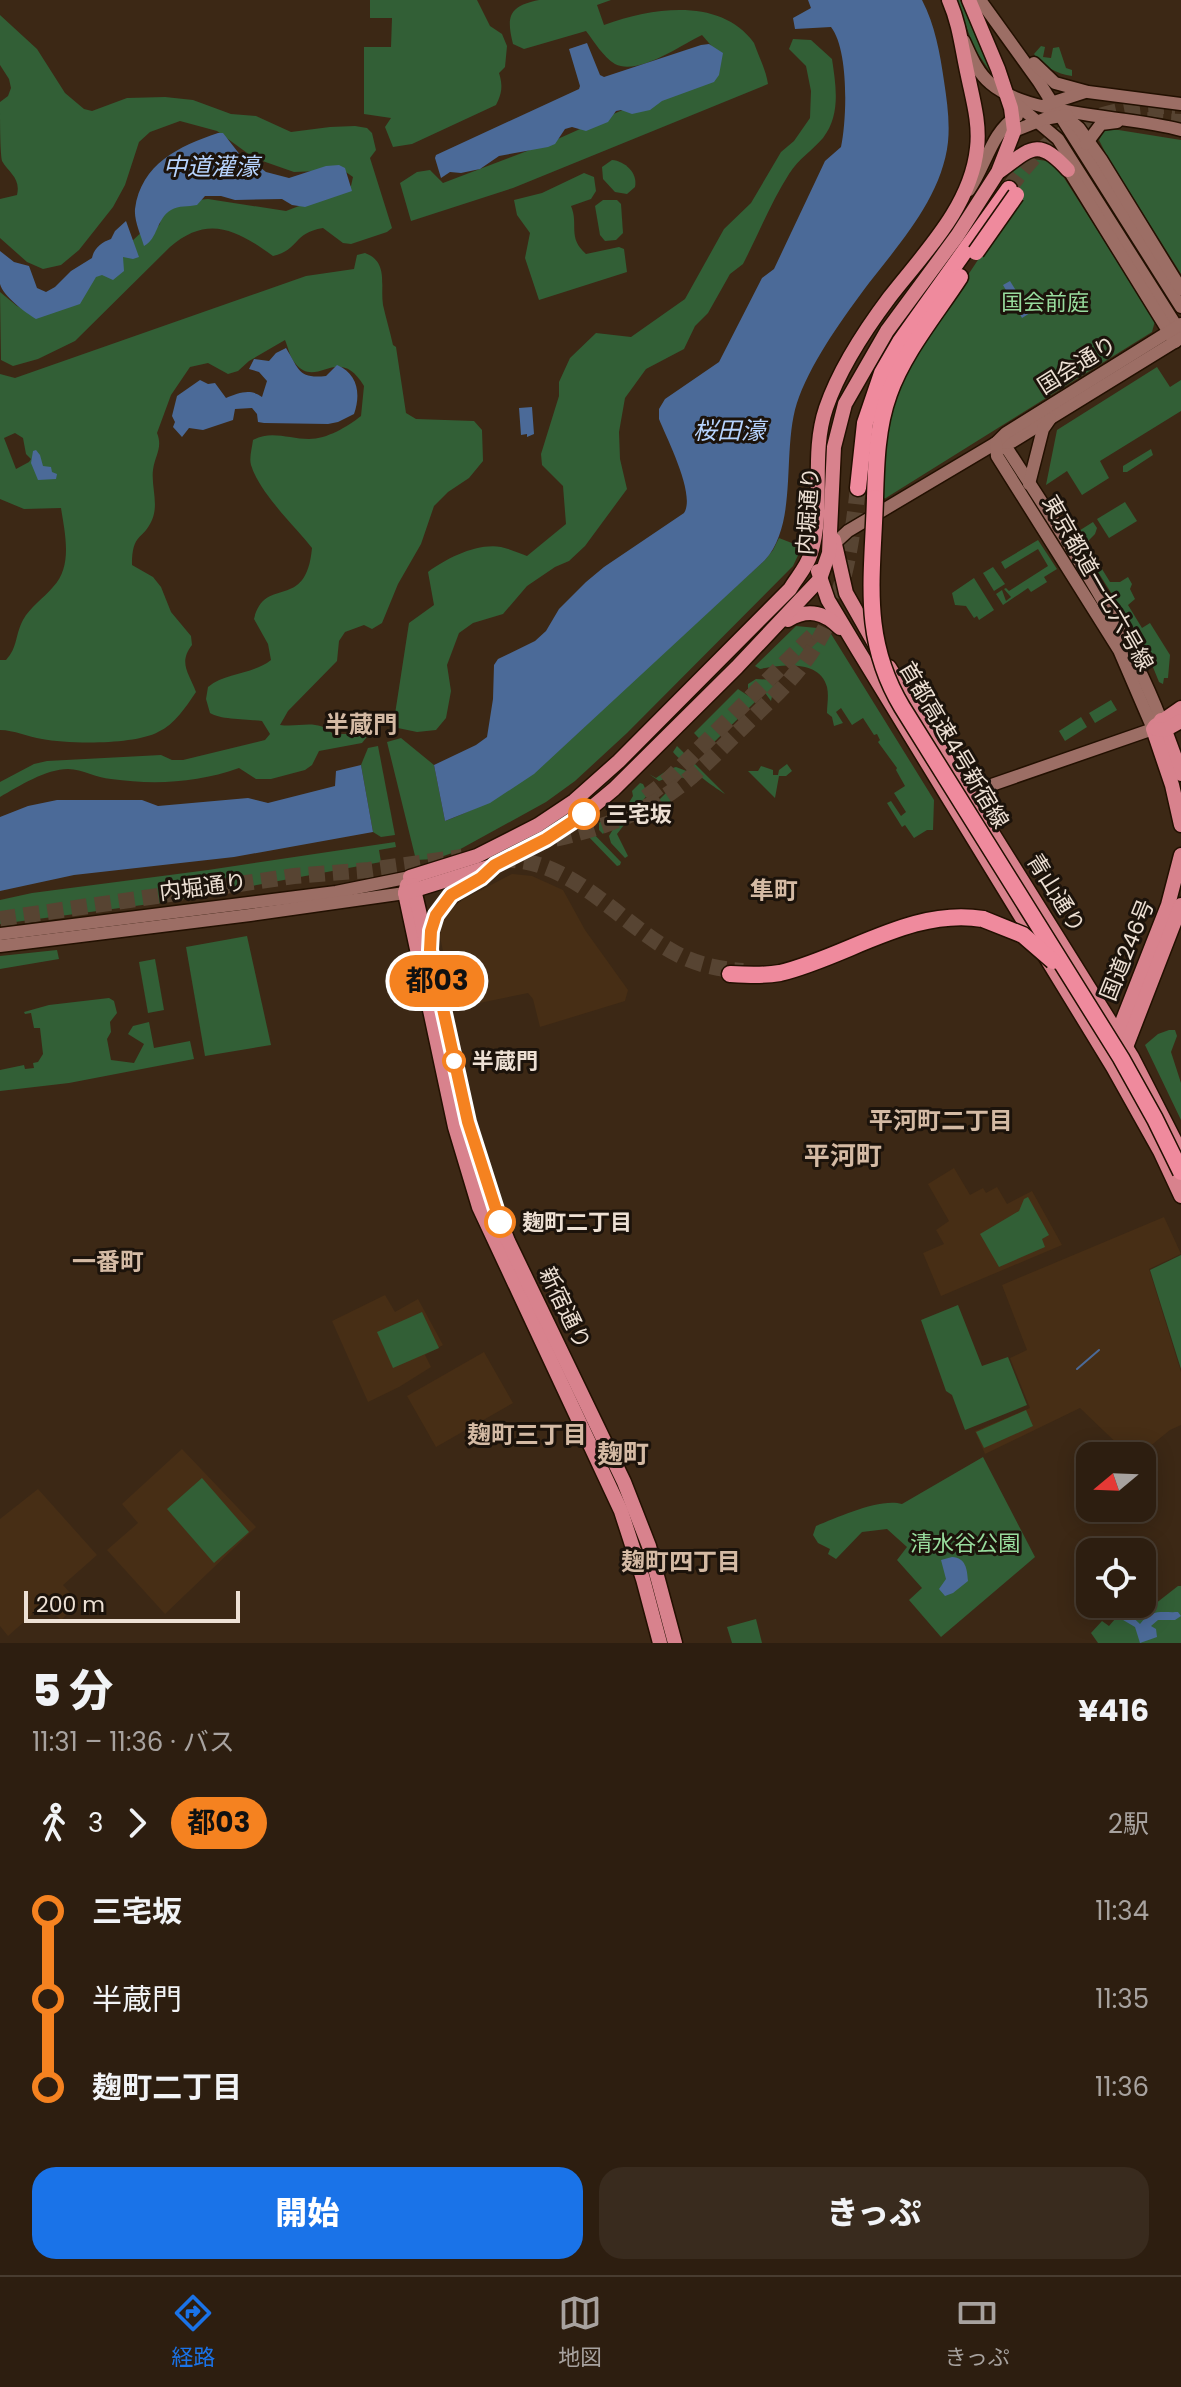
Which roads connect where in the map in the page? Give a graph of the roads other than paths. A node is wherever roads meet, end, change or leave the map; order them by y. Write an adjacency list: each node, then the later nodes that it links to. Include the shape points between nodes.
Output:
1 (949, 0): 5 (highway, 内堀通り)
2 (969, 0): 7 (highway)
3 (980, 0): 4 (main road)
4 (994, 19): 6 (main road, via 1050,81); 10 (main road)
5 (960, 33): 7 (main road, via 981,74); 20 (highway, 内堀通り, via 978,137)
6 (1088, 92): 8 (main road); 10 (main road, via 1068,97)
7 (1008, 97): 10 (main road); 11 (main road); 12 (highway)
8 (1146, 99): 9 (main road); 13 (main road, via 1165,109)
9 (1181, 104)
10 (1055, 111): 11 (main road); 13 (main road); 15 (main road); 16 (main road); 17 (main road)
11 (1033, 117): 12 (main road); 15 (main road); 18 (main road)
12 (1014, 125): 19 (highway, 内堀通り); 20 (main road, via 998,134 978,178)
13 (1161, 125): 14 (main road); 16 (main road, via 1103,123)
14 (1181, 127)
15 (1058, 139): 24 (main road)
16 (1088, 140): 17 (main road); 22 (main road)
17 (1085, 155): 23 (main road)
18 (1068, 170): 19 (highway, via 1041,149 1025,152); 24 (main road)
19 (998, 172): 28 (highway, 内堀通り, via 887,331 845,404 834,447)
20 (961, 198): 30 (highway, 内堀通り, via 873,321 832,394 820,436)
21 (976, 252): 21 (highway, bridge, via 925,313 884,382 861,489 868,409 891,358 1013,192); 53 (highway, 首都高速4号新宿線, bridge, via 902,367 886,404 876,475 875,641 895,695)
22 (1181, 289)
23 (1181, 307)
24 (1177, 332): 25 (main road, 国会通り); 26 (main road, 国会通り)
25 (1052, 416): 26 (main road, 国会通り, via 1012,442); 27 (main road, 東京都道一七六号線, via 1043,429)
26 (996, 443): 27 (main road, 東京都道一七六号線, via 1008,450); 29 (main road, 国会通り); 39 (main road, 東京都道一七六号線, via 997,456 1119,650)
27 (1029, 484): 39 (main road, 東京都道一七六号線, via 1128,644)
28 (831, 506): 29 (main road, via 844,521); 31 (highway, 内堀通り)
29 (862, 523): 31 (main road, 国会通り)
30 (816, 529): 32 (highway); 33 (highway, 内堀通り, via 809,560)
31 (835, 540): 32 (highway, 内堀通り); 34 (highway, 青山通り)
32 (820, 571): 33 (highway); 34 (highway); 35 (highway, 内堀通り); 36 (highway, 青山通り, via 828,600)
33 (790, 589): 46 (highway, 内堀通り, via 582,795 507,842)
34 (846, 593): 41 (highway, 青山通り)
35 (773, 631): 36 (highway, via 797,615 819,613); 45 (highway, 内堀通り, via 599,802 546,839)
36 (858, 650): 42 (highway, 青山通り)
37 (1181, 708): 39 (highway)
38 (1181, 721): 39 (highway)
39 (1160, 726): 40 (highway); 41 (main road); 43 (highway)
40 (1181, 774)
41 (970, 795): 42 (main road); 52 (highway, 青山通り)
42 (955, 811): 53 (highway, 青山通り)
43 (1181, 825)
44 (1181, 855): 52 (highway, 国道246号, via 1168,905)
45 (495, 865): 46 (highway, 内堀通り); 50 (highway, via 442,904 433,922)
46 (418, 884): 48 (main road, 内堀通り); 49 (main road, 内堀通り, via 385,897); 50 (highway, 新宿通り); 57 (highway, 新宿通り, via 410,914 455,1127 479,1207 621,1511)
47 (1181, 905): 53 (highway, 国道246号)
48 (0, 934)
49 (0, 946)
50 (430, 950): 58 (highway, 新宿通り, via 468,1122 491,1198 624,1482 649,1546)
51 (730, 974): 53 (highway, 首都高速4号新宿線, bridge, via 791,970 927,921 983,919 1023,935 1048,956)
52 (1118, 1033): 53 (highway, 国道246号); 53 (highway, 青山通り)
53 (1118, 1055): 54 (highway, 青山通り); 55 (highway, 首都高速4号新宿線, bridge); 56 (highway, 青山通り)
54 (1181, 1153)
55 (1181, 1172)
56 (1181, 1196)
57 (660, 1643)
58 (675, 1643)

